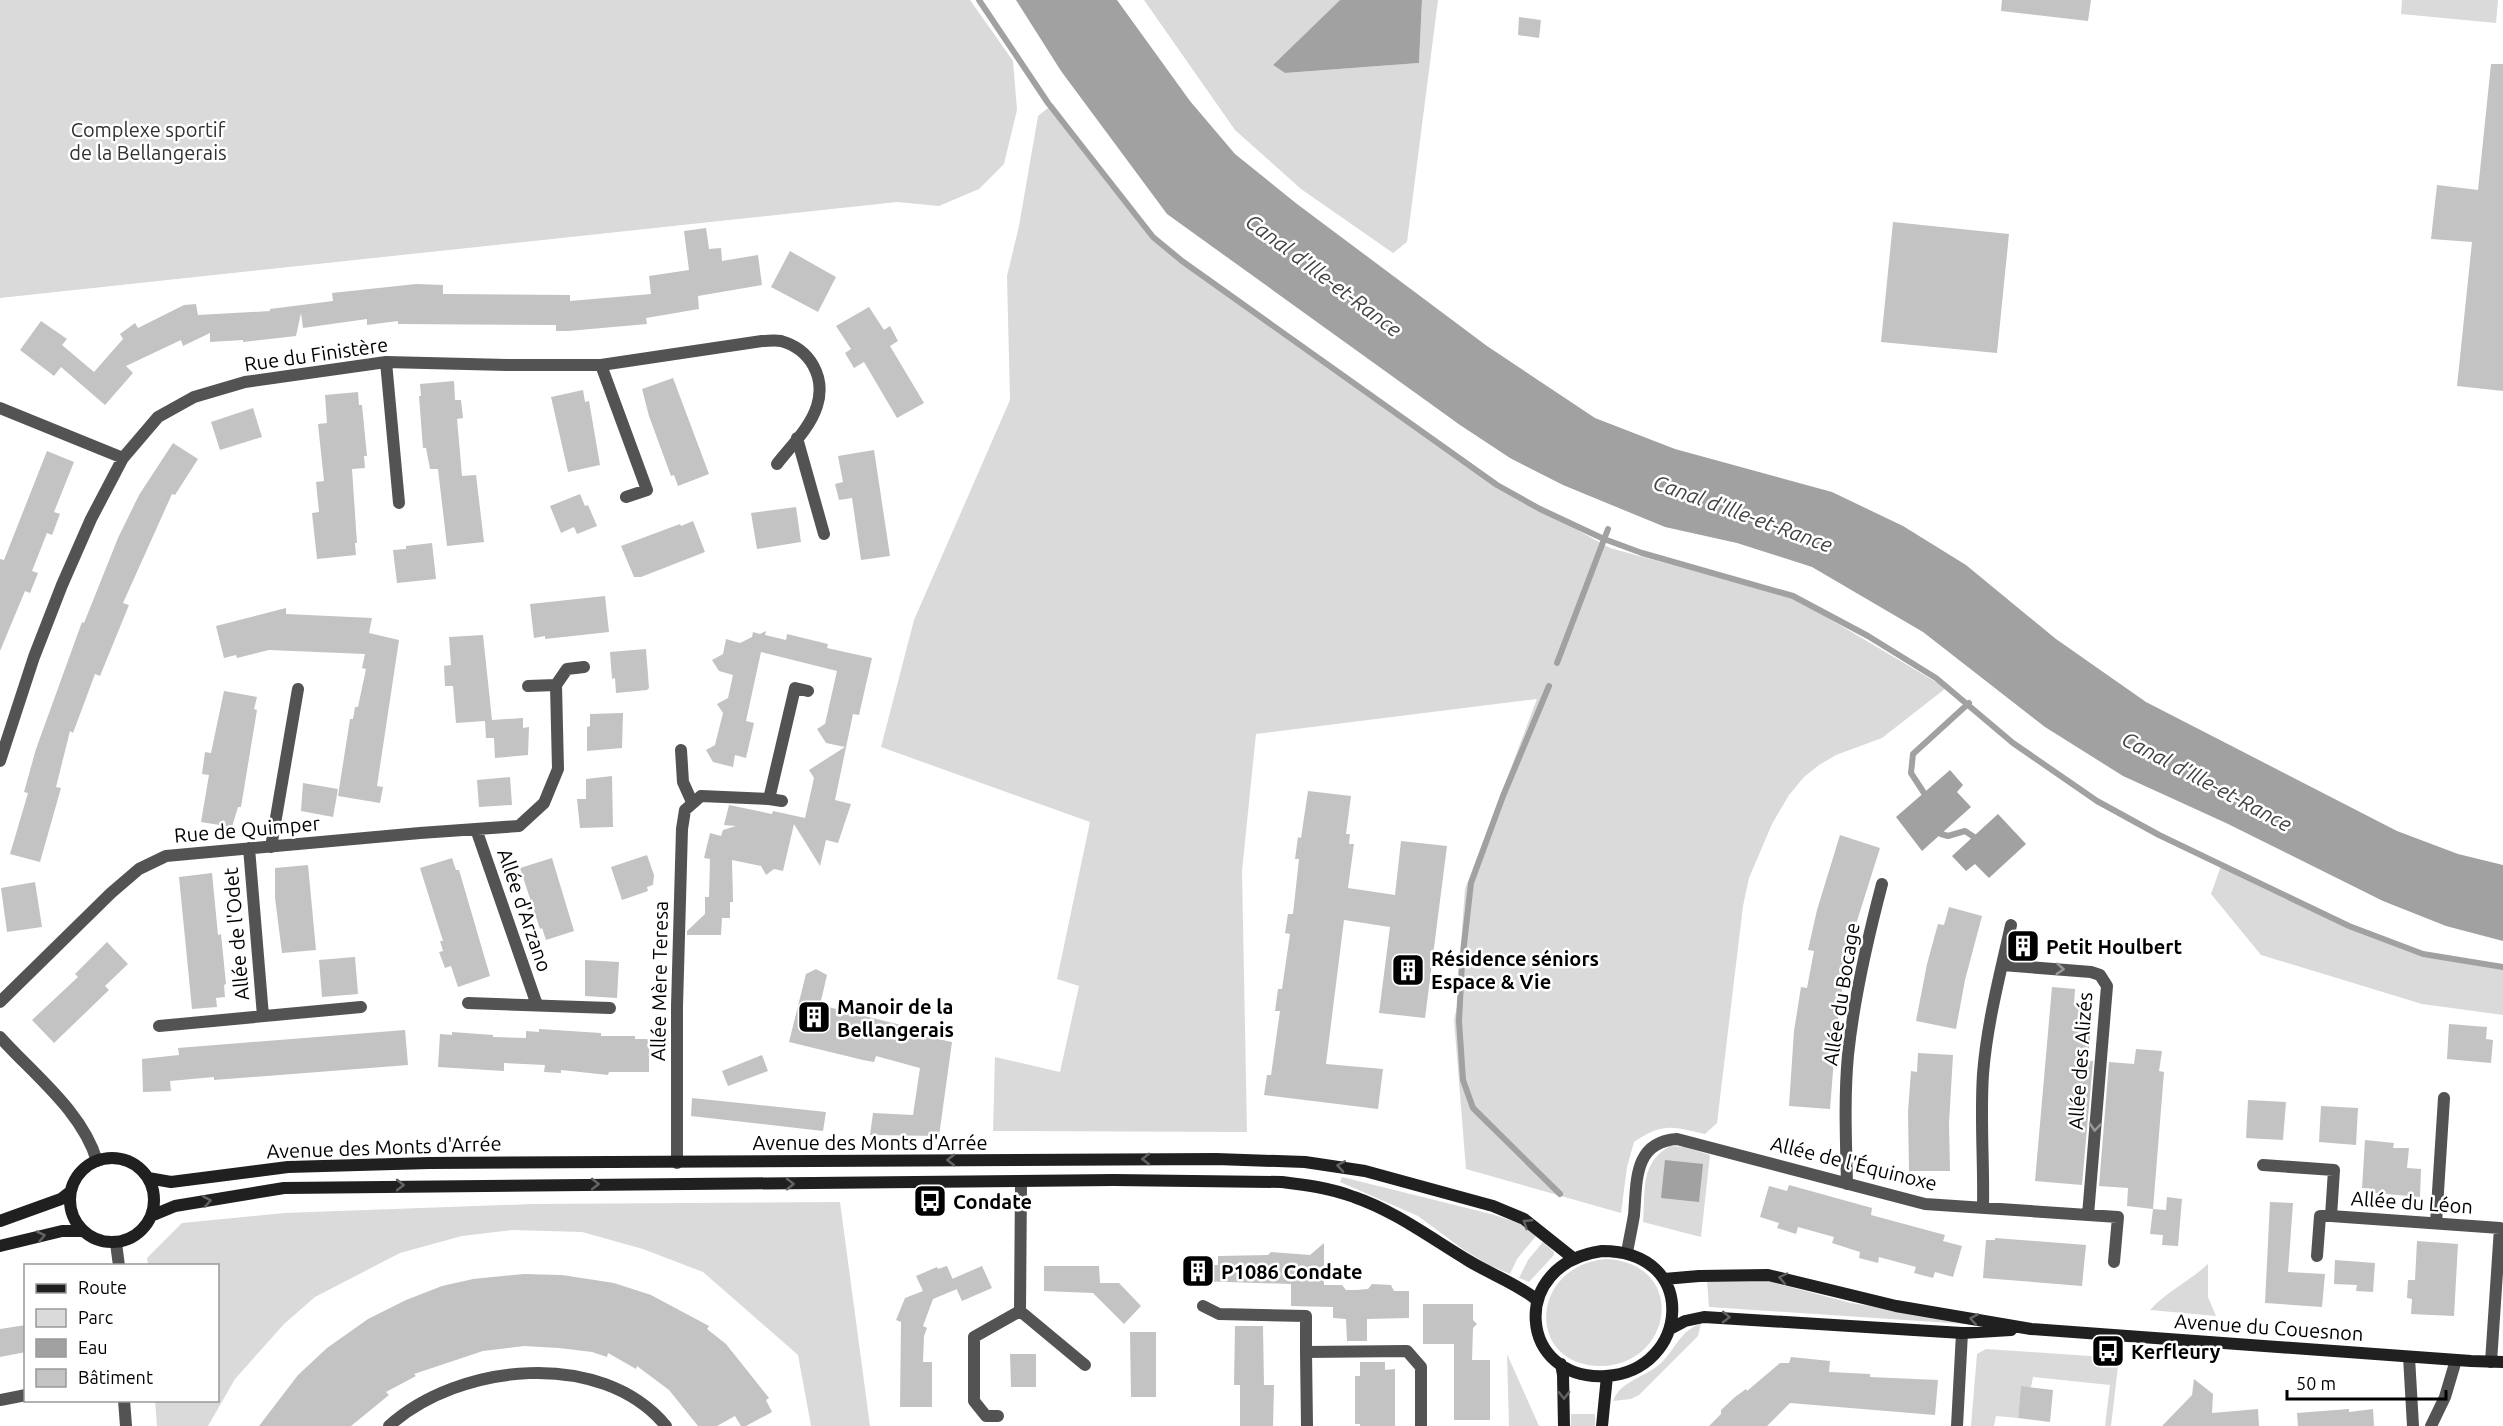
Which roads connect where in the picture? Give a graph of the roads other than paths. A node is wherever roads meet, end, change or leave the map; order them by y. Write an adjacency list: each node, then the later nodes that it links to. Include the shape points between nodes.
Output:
1 (386, 362): 2 (street, Rue du Finistère); 5 (street, Rue du Finistère, via 245,382 194,397 158,417); 8 (street)
2 (601, 365): 4 (street, Rue du Finistère, via 780,341 805,354 815,365 819,384 817,405); 7 (street, via 646,490)
3 (0, 408): 5 (street)
4 (797, 438): 6 (street, Rue du Finistère); 9 (street)
5 (123, 458): 16 (street, Rue du Finistère, via 58,595 33,657)
6 (777, 464)
7 (626, 497)
8 (399, 503)
9 (824, 534)
10 (584, 667): 11 (street, via 567,669)
11 (556, 685): 12 (street); 20 (street, Rue de Quimper, via 558,770 544,803 519,826)
12 (528, 686)
13 (298, 689): 21 (street)
14 (808, 691): 17 (street, via 795,688)
15 (681, 750): 19 (street, via 683,782)
16 (0, 761)
17 (769, 799): 18 (street); 19 (street, via 701,796)
18 (782, 801)
19 (692, 802): 36 (street, Allée Mère Teresa, via 685,810 682,829)
20 (476, 829): 21 (street, Rue de Quimper); 28 (street, Allée d'Arzano)
21 (271, 847): 22 (street, Rue de Quimper)
22 (249, 849): 26 (street, Rue de Quimper, via 166,856 139,869); 31 (street, Allée de l'Odet)
23 (1882, 884): 40 (street, Allée du Bocage, via 1861,968 1848,1057)
24 (2011, 925): 25 (street)
25 (2002, 965): 42 (street, via 1983,1076); 43 (street, Allée des Alizés, one-way to 43, via 2091,972 2100,975 2107,986)
26 (0, 1002)
27 (468, 1003): 28 (street)
28 (537, 1005): 30 (street)
29 (361, 1007): 31 (street, Allée de l'Odet)
30 (610, 1008)
31 (263, 1016): 32 (street, Allée de l'Odet)
32 (159, 1026)
33 (0, 1037): 35 (street, via 70,1112 90,1140)
34 (2444, 1098): 47 (street, via 2444,1176)
35 (97, 1161): 38 (street, Avenue des Monts d'Arrée, via 126,1161); 41 (street, via 80,1173)
36 (677, 1163): 38 (street, Avenue des Monts d'Arrée, via 417,1163 288,1167 171,1182); 53 (street, Avenue des Monts d'Arrée, one-way to 36, via 1524,1219 1493,1206 1335,1165 1216,1159)
37 (2263, 1166): 45 (street, Allée du Léon, via 2334,1170)
38 (148, 1178): 44 (street, via 154,1201)
39 (1021, 1182): 44 (street, Avenue des Monts d'Arrée, one-way to 39, via 175,1206 284,1188); 57 (street, Avenue des Monts d'Arrée, via 1260,1181 1334,1190 1394,1216); 59 (street)
40 (1847, 1184): 42 (street, Allée de l'Équinoxe, via 1925,1204); 51 (street, Allée de l'Équinoxe, via 1687,1140 1666,1140 1645,1154 1638,1170)
41 (70, 1192): 46 (street, via 61,1199); 48 (street, via 71,1213)
42 (1983, 1207): 43 (street, Allée de l'Équinoxe)
43 (2088, 1215): 54 (street, Allée de l'Équinoxe, via 2118,1217)
44 (151, 1216): 49 (street, Avenue des Monts d'Arrée, via 141,1231)
45 (2331, 1216): 47 (street, Allée du Léon); 52 (street, Allée du Léon, via 2320,1216)
46 (0, 1221)
47 (2436, 1224): 66 (street, Allée du Léon, via 2500,1228)
48 (82, 1231): 49 (street, via 98,1240); 50 (street, one-way to 48, via 62,1230)
49 (116, 1243): 55 (street)
50 (0, 1246)
51 (1627, 1253): 53 (street, via 1602,1251); 56 (street, via 1650,1263)
52 (2317, 1256)
53 (1573, 1258): 57 (street, via 1549,1278)
54 (2114, 1262)
55 (118, 1264)
56 (1664, 1279): 60 (street, via 1673,1309); 61 (street, Avenue du Couesnon, one-way to 56, via 1896,1306 1768,1275)
57 (1537, 1300): 67 (street, via 1537,1332)
58 (1203, 1306): 63 (street, via 1219,1314 1306,1316)
59 (1020, 1311): 68 (street); 73 (street, via 974,1337 975,1401 986,1416)
60 (1670, 1329): 62 (street, Avenue du Couesnon, one-way to 62, via 1696,1318 1722,1317); 69 (street, via 1659,1348 1642,1363)
61 (2031, 1329): 62 (street, Avenue du Couesnon); 64 (street, Avenue du Couesnon)
62 (1962, 1333): 81 (street)
63 (1306, 1352): 77 (street); 78 (street, via 1407,1351 1421,1367)
64 (2409, 1357): 65 (street, Avenue du Couesnon); 82 (street)
65 (2456, 1360): 66 (street, Avenue du Couesnon); 83 (street)
66 (2497, 1362)
67 (1561, 1364): 69 (street, via 1587,1375); 79 (street, one-way to 79)
68 (1085, 1365)
69 (1607, 1376): 80 (street)
70 (24, 1395): 71 (street)
71 (0, 1400)
72 (124, 1402): 74 (street)
73 (998, 1416)
74 (126, 1426)
75 (389, 1426): 76 (street, via 411,1409 461,1386 537,1373 604,1383 637,1399)
76 (666, 1426)
77 (1306, 1426)
78 (1421, 1426)
79 (1564, 1426)
80 (1602, 1426)
81 (1957, 1426)
82 (2413, 1426)
83 (2431, 1426)

